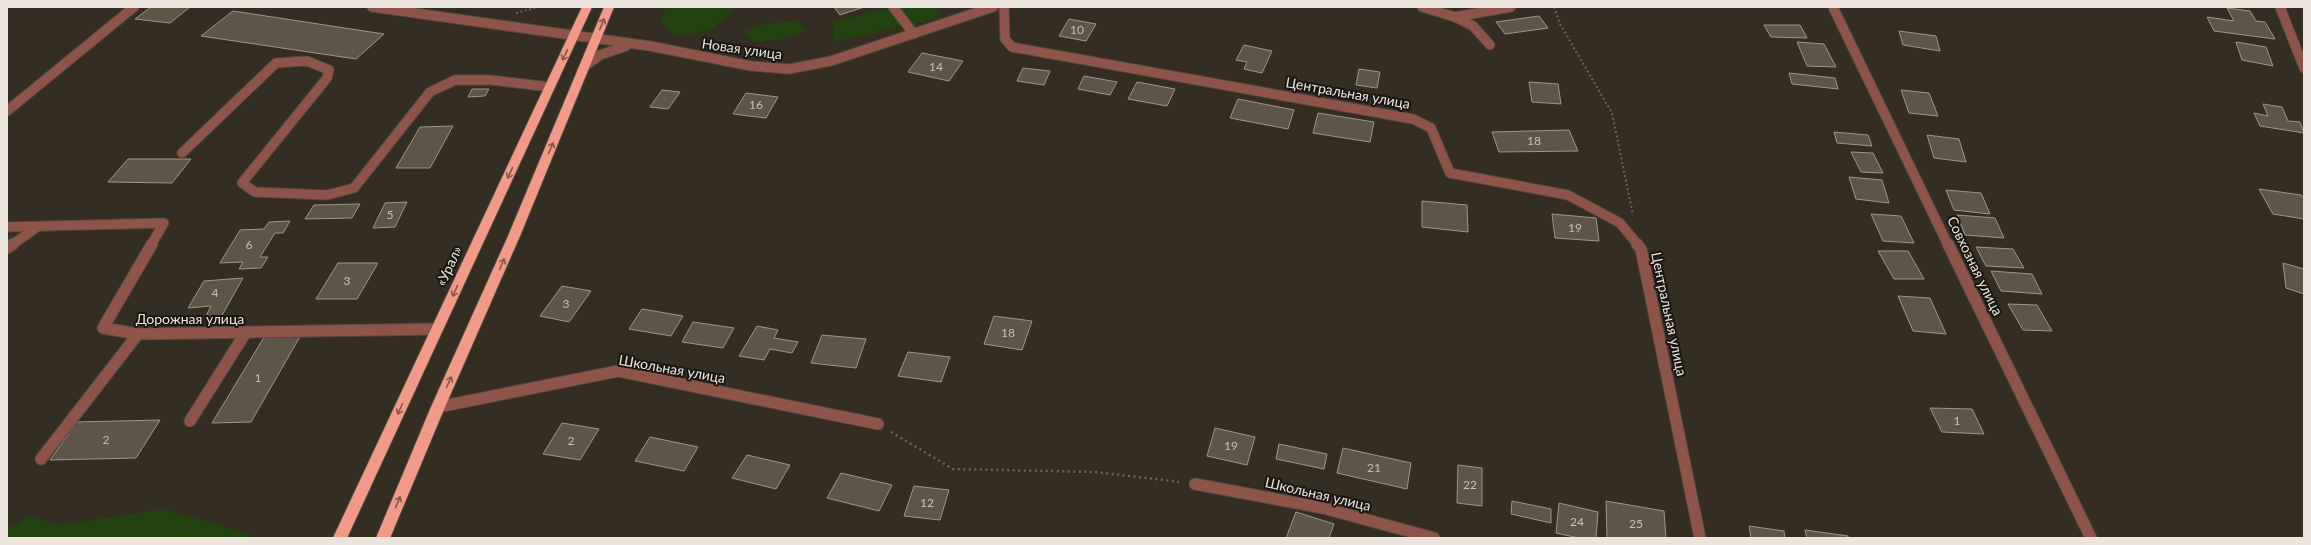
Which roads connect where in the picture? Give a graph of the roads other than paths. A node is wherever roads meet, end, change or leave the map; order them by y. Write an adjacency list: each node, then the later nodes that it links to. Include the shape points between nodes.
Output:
1 (134, 7): 22 (street)
2 (372, 7): 15 (street, Новая улица)
3 (587, 7): 15 (highway, «Урал»)
4 (609, 7): 16 (highway, one-way to 4)
5 (893, 7): 14 (street)
6 (993, 7): 12 (street, Новая улица)
7 (1004, 7): 38 (street, Центральная улица, via 1004,39 1012,47 1413,119 1431,128 1450,174 1568,195 1620,223 1642,249)
8 (1422, 7): 13 (street)
9 (1511, 7): 13 (street)
10 (1833, 7): 39 (street, Совхозная улица)
11 (2280, 7): 20 (street)
12 (974, 10): 14 (street, Новая улица)
13 (1455, 17): 18 (street, via 1473,26)
14 (914, 34): 17 (street, Новая улица, via 831,61 789,68 751,66)
15 (575, 35): 16 (street, Новая улица); 21 (highway, «Урал», one-way to 21)
16 (596, 38): 17 (street, Новая улица); 19 (highway)
17 (632, 44): 19 (street, via 600,54)
18 (1490, 44)
19 (584, 67): 30 (highway, one-way to 19, via 514,236)
20 (2304, 68)
21 (550, 87): 23 (street, via 491,80 455,80 430,92 354,188 327,195 256,192 242,183 327,78 329,70 307,61 276,63); 27 (highway, «Урал», one-way to 27)
22 (8, 109)
23 (182, 153)
24 (7, 227): 25 (street, Дорожная улица)
25 (37, 227): 26 (street); 29 (street, Дорожная улица, via 164,223 103,328)
26 (7, 248)
27 (437, 329): 28 (street, Дорожная улица); 35 (highway, «Урал», one-way to 35)
28 (246, 332): 29 (street, Дорожная улица); 31 (street)
29 (138, 334): 33 (street)
30 (438, 407): 32 (street, Школьная улица, via 618,371); 36 (highway, one-way to 30)
31 (190, 421)
32 (878, 424)
33 (41, 459)
34 (1195, 484): 37 (street, Школьная улица, via 1322,508)
35 (340, 538)
36 (383, 538)
37 (1434, 538)
38 (1700, 538)
39 (2091, 538)

